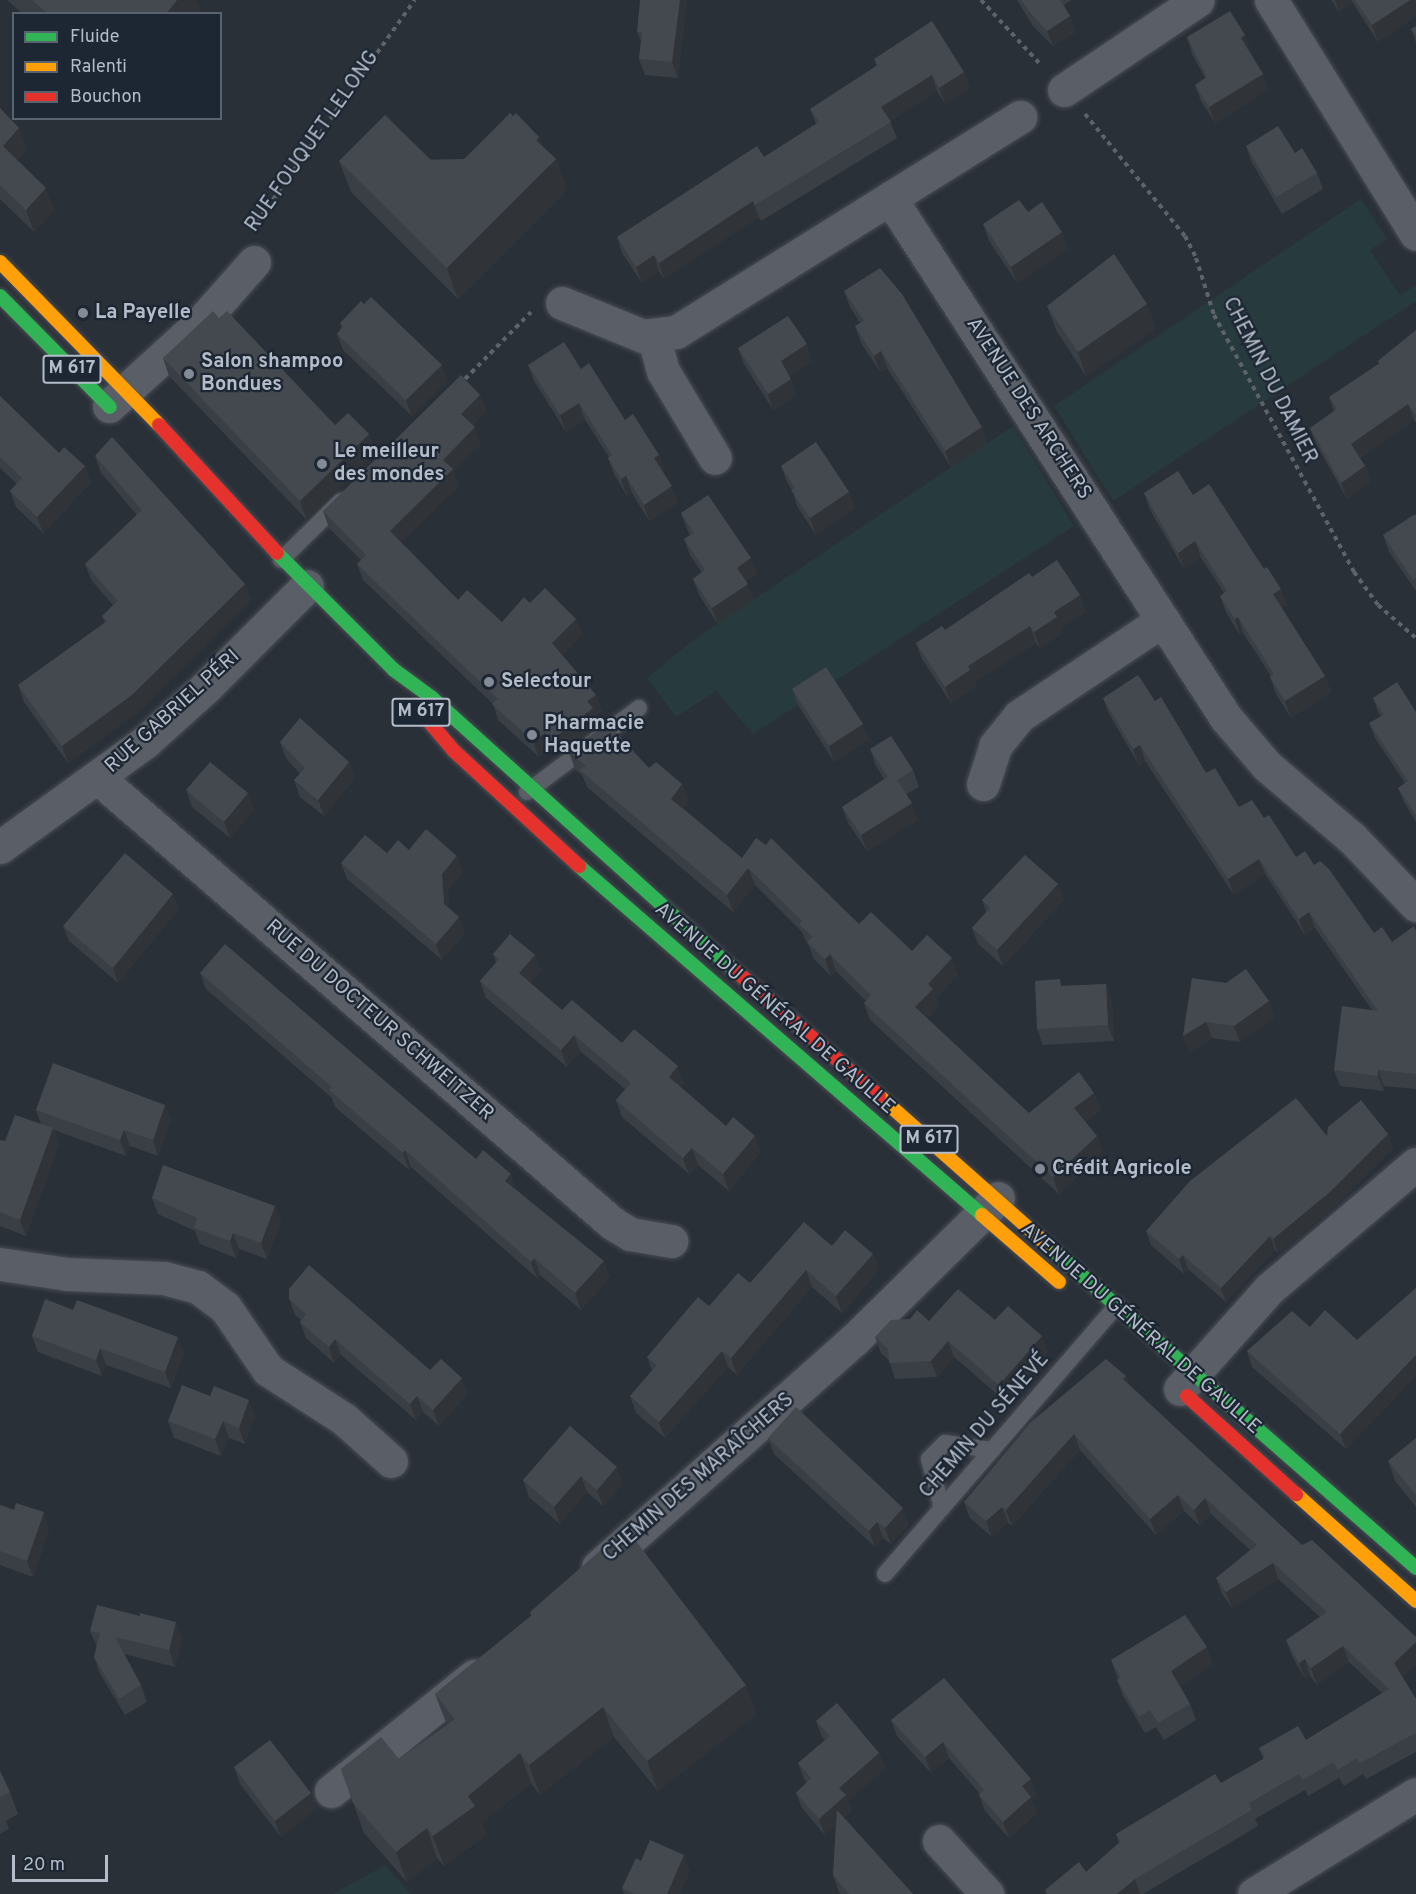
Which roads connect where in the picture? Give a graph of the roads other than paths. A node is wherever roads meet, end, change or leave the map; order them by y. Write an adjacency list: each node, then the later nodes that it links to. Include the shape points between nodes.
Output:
1 (1198, 0): 3 (street)
2 (1271, 0): 6 (street)
3 (1064, 90)
4 (1020, 117): 5 (street)
5 (890, 198): 10 (street, via 687,327); 18 (street, AVENUE DES ARCHERS)
6 (1416, 234)
7 (254, 262): 11 (street, RUE FOUQUET LELONG)
8 (1, 273): 11 (main road, AVENUE DU GÉNÉRAL DE GAULLE / M 617); 11 (main road, AVENUE DU GÉNÉRAL DE GAULLE / M 617)
9 (562, 303): 10 (street)
10 (654, 338): 12 (street, via 663,370)
11 (118, 404): 15 (main road, AVENUE DU GÉNÉRAL DE GAULLE / M 617, via 193,460)
12 (715, 458)
13 (196, 487): 15 (main road, AVENUE DU GÉNÉRAL DE GAULLE / M 617)
14 (351, 491): 16 (lane)
15 (233, 509): 16 (main road, AVENUE DU GÉNÉRAL DE GAULLE / M 617)
16 (281, 560): 17 (main road, AVENUE DU GÉNÉRAL DE GAULLE / M 617)
17 (307, 586): 19 (main road, AVENUE DU GÉNÉRAL DE GAULLE / M 617); 21 (street, RUE GABRIEL PÉRI, via 205,688)
18 (1163, 621): 22 (street, via 1019,716 995,747); 26 (street, AVENUE DES ARCHERS, via 1226,718 1255,754 1352,838)
19 (394, 670): 23 (main road, AVENUE DU GÉNÉRAL DE GAULLE / M 617, via 430,697); 24 (main road, AVENUE DU GÉNÉRAL DE GAULLE / M 617, via 443,739)
20 (639, 708): 23 (lane)
21 (98, 778): 25 (street, RUE GABRIEL PÉRI); 29 (street, RUE DU DOCTEUR SCHWEITZER, via 612,1223 630,1234)
22 (983, 784)
23 (531, 790): 24 (lane); 28 (main road, AVENUE DU GÉNÉRAL DE GAULLE / M 617)
24 (511, 804): 28 (main road, AVENUE DU GÉNÉRAL DE GAULLE / M 617)
25 (0, 847)
26 (1416, 905)
27 (1416, 1164): 33 (street, via 1269,1289)
28 (990, 1207): 31 (main road, AVENUE DU GÉNÉRAL DE GAULLE / M 617); 32 (main road, AVENUE DU GÉNÉRAL DE GAULLE / M 617); 39 (street, CHEMIN DES MARAÎCHERS, via 854,1340)
29 (671, 1241)
30 (0, 1264): 35 (street, via 58,1273 164,1278 198,1287 225,1307 268,1370 344,1419)
31 (1069, 1291)
32 (1117, 1305): 33 (main road, AVENUE DU GÉNÉRAL DE GAULLE / M 617); 34 (lane, CHEMIN DU SÉNEVÉ)
33 (1182, 1381): 37 (main road, AVENUE DU GÉNÉRAL DE GAULLE / M 617); 40 (main road, AVENUE DU GÉNÉRAL DE GAULLE / M 617)
34 (992, 1450): 36 (lane, CHEMIN DU SÉNEVÉ); 36 (lane, via 945,1443 929,1459)
35 (391, 1461)
36 (942, 1508): 38 (lane, CHEMIN DU SÉNEVÉ)
37 (1416, 1568)
38 (885, 1574)
39 (575, 1587)
40 (1416, 1600)
41 (495, 1657): 42 (street)
42 (332, 1791)
43 (1416, 1794): 46 (street)
44 (939, 1841): 45 (street)
45 (987, 1894)
46 (1254, 1894)

